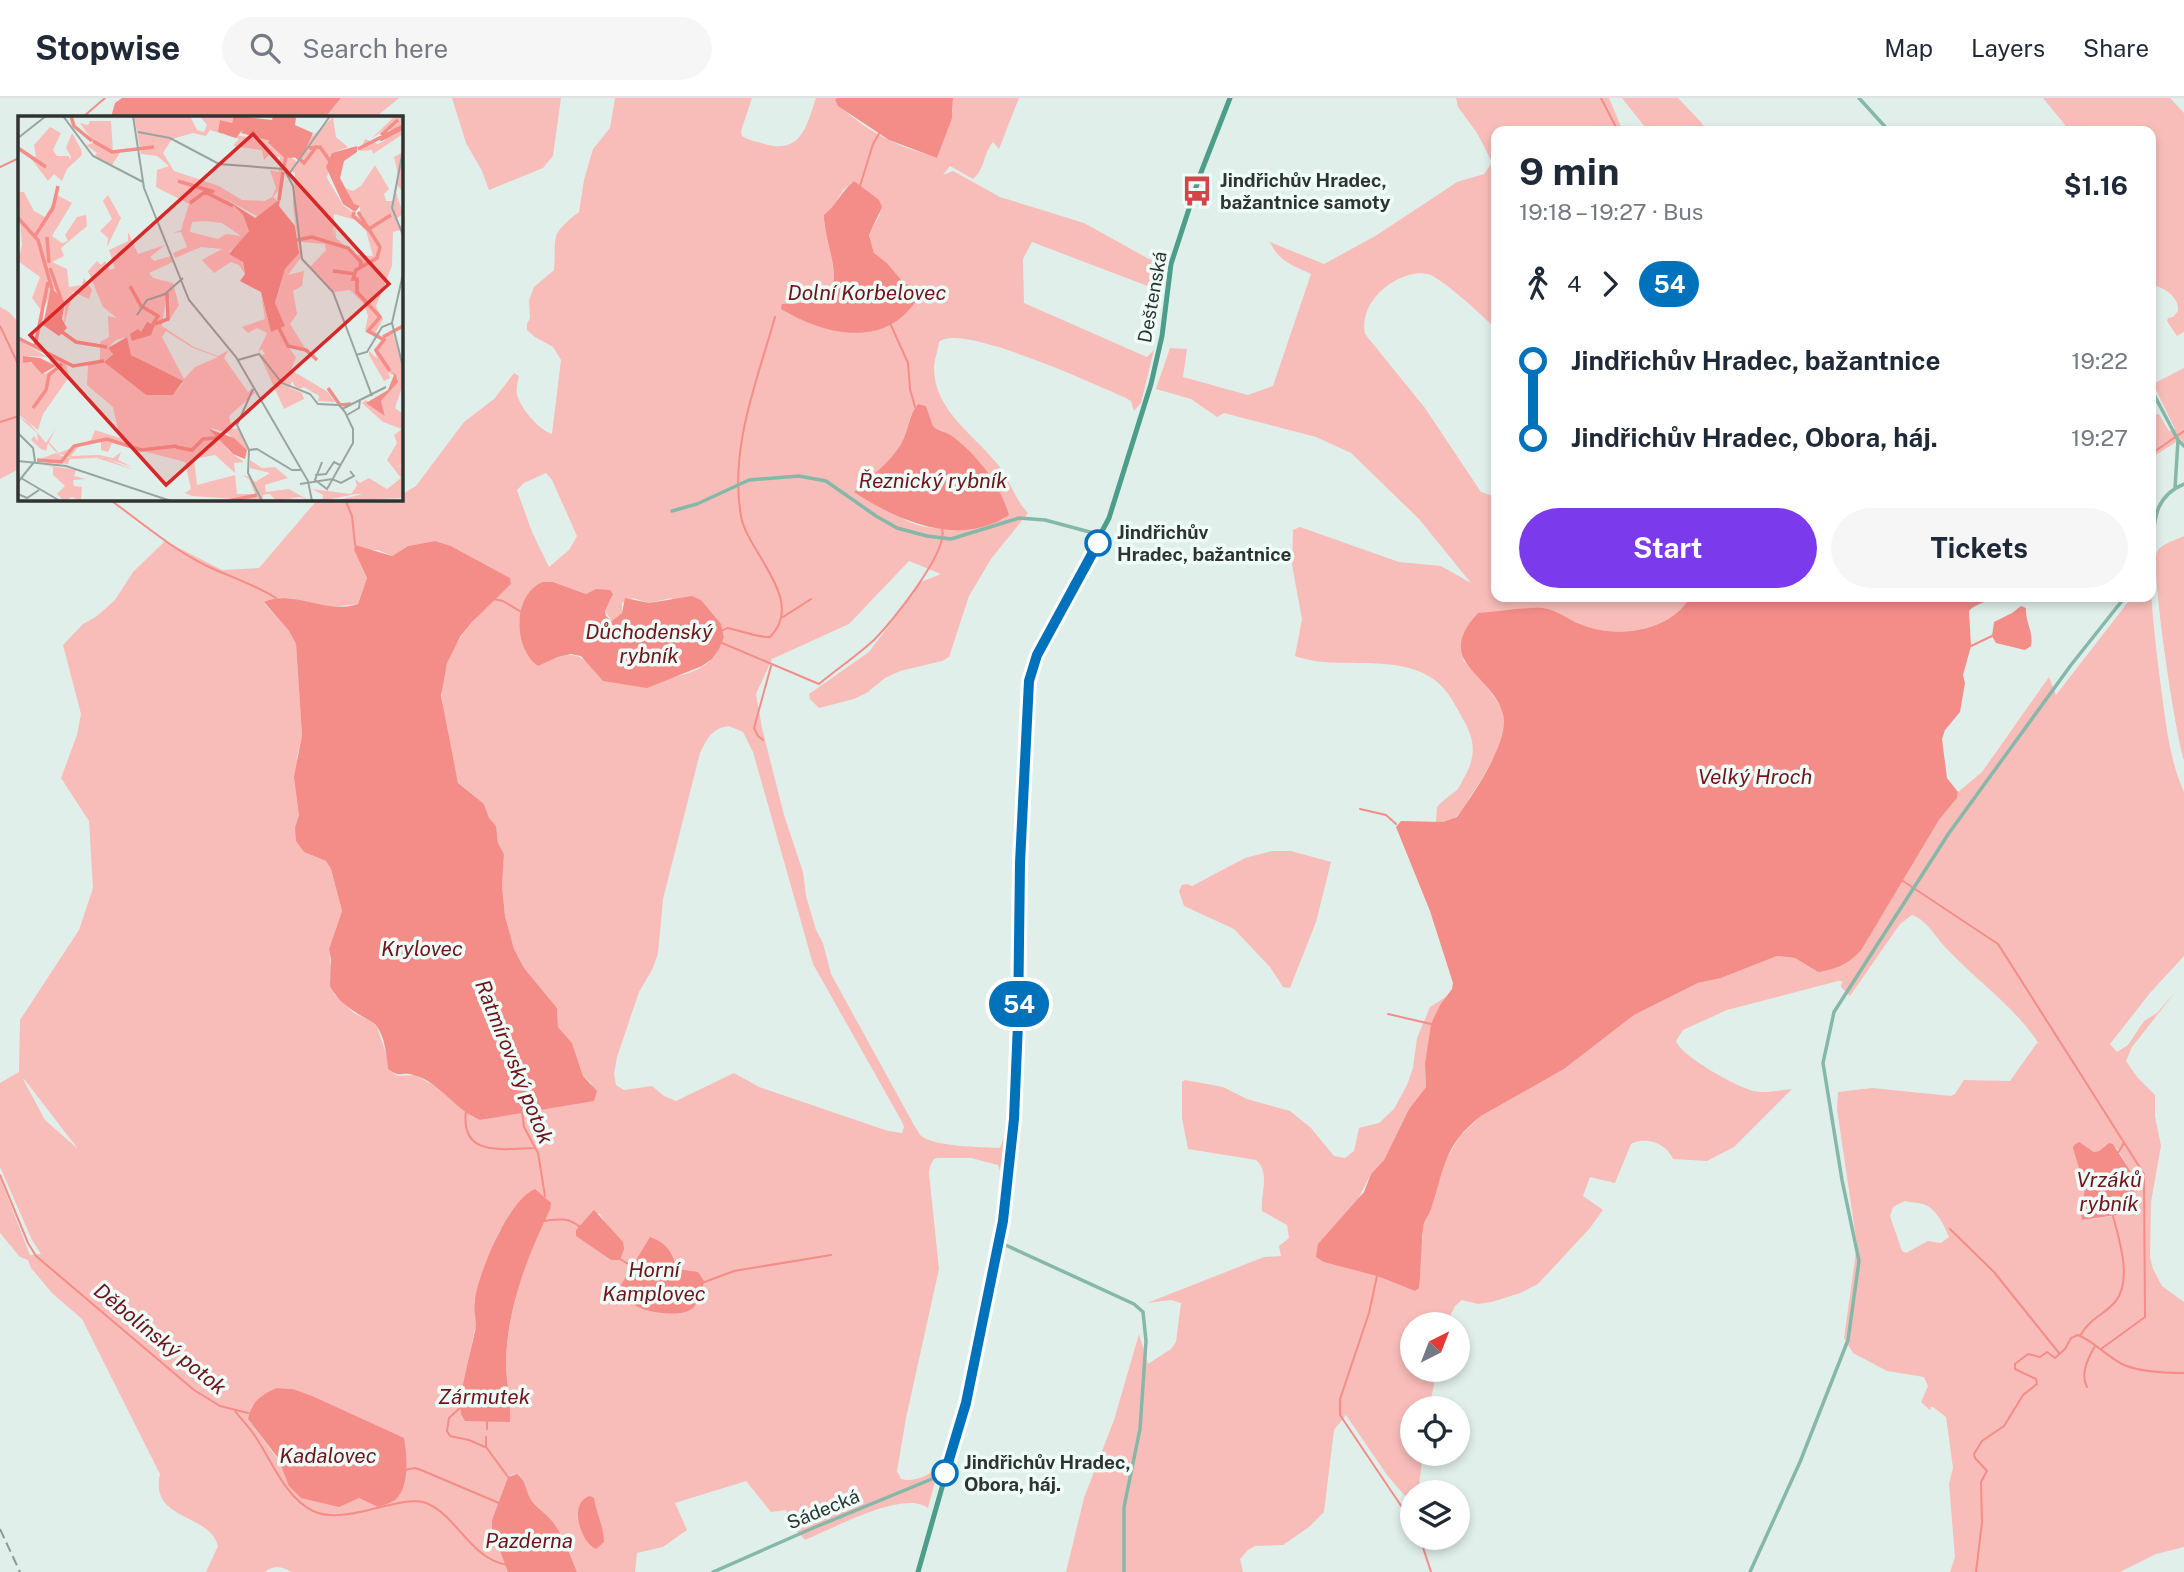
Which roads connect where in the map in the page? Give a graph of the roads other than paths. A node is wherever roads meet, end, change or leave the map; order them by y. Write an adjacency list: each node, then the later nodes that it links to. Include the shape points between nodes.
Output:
1 (1230, 98): 11 (main road, Deštenská, via 1171,264 1151,384)
2 (1859, 98): 3 (street)
3 (1884, 126)
4 (2156, 399): 5 (street)
5 (2178, 440): 6 (street); 8 (street)
6 (2184, 446)
7 (2184, 484): 8 (street)
8 (2175, 488): 10 (street)
9 (672, 511): 11 (street, via 749,480 799,476 826,481 897,528 927,536 951,538 1019,518)
10 (2156, 513)
11 (1102, 535): 13 (main road, Deštenská, via 1037,655 1029,681 1014,1119)
12 (2121, 602): 18 (street, via 1949,833 1834,1012 1824,1063 1858,1261 1848,1340)
13 (999, 1242): 14 (main road, Deštenská, via 966,1403); 17 (street, via 1143,1312 1146,1342 1140,1429 1124,1507)
14 (944, 1474): 15 (street, Sádecká); 16 (main road, Deštenská)
15 (713, 1572)
16 (918, 1572)
17 (1124, 1572)
18 (1751, 1572)

